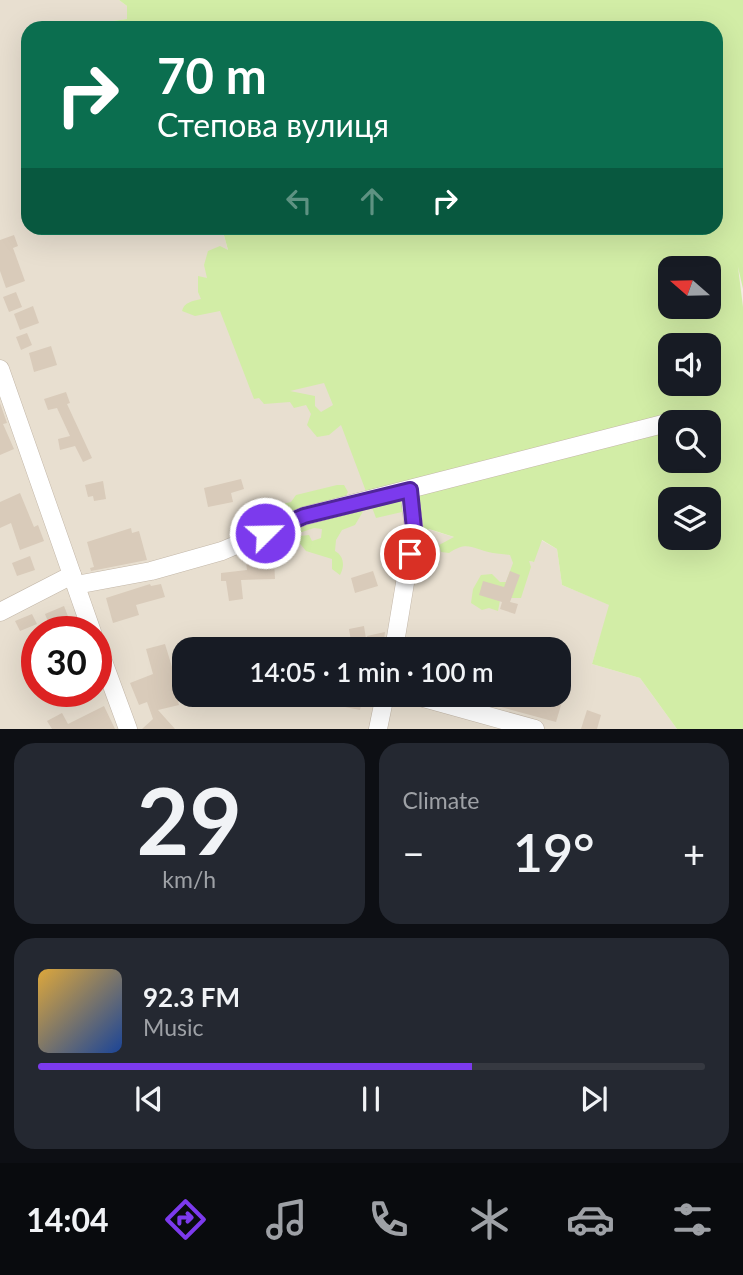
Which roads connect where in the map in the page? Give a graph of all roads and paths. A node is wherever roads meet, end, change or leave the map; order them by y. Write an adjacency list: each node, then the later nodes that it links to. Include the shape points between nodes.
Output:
1 (0, 369): 4 (street)
2 (658, 425): 3 (street)
3 (410, 490): 4 (street, via 304,516 222,551 151,571); 7 (street, via 414,529)
4 (74, 580): 5 (street); 6 (street)
5 (0, 612)
6 (86, 616)
7 (396, 637)
8 (112, 686): 11 (street)
9 (383, 707): 12 (street)
10 (456, 707): 13 (street)
11 (128, 729)
12 (378, 729)
13 (535, 729)

